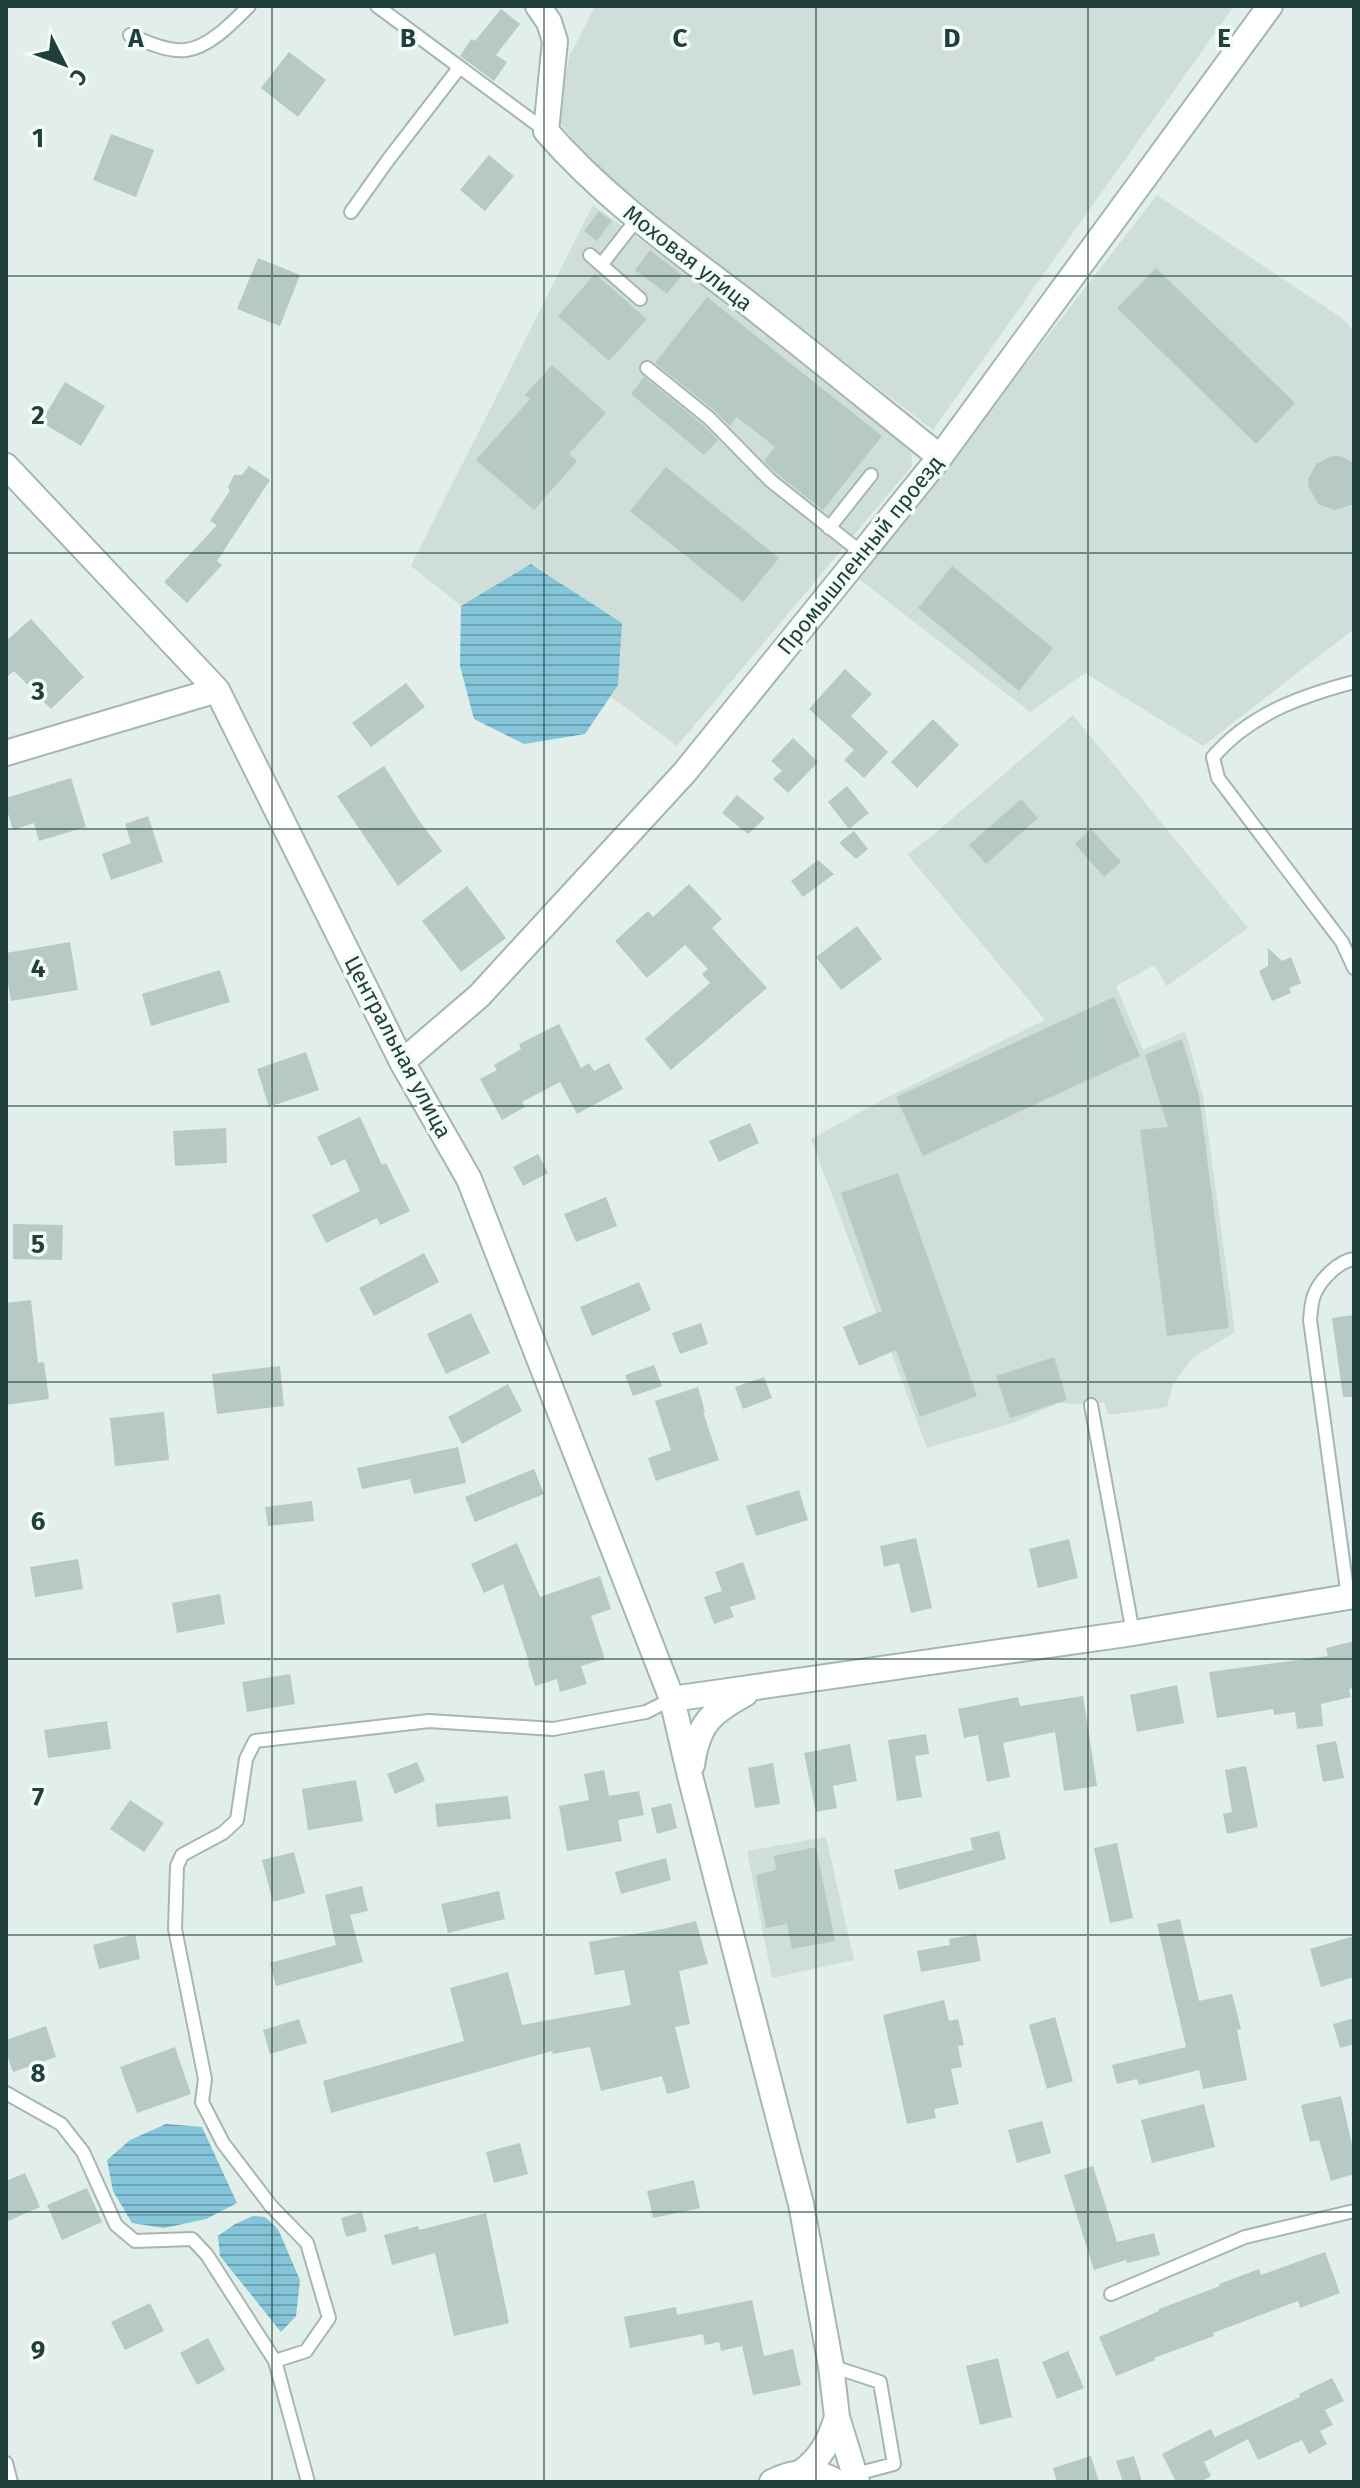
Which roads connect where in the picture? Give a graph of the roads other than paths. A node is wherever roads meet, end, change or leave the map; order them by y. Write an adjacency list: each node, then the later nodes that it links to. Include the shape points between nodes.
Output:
1 (249, 6): 5 (lane, via 208,40 186,50)
2 (377, 6): 6 (lane)
3 (538, 6): 7 (street, via 555,41)
4 (1270, 6): 14 (street, Промышленный проезд)
5 (130, 35)
6 (459, 68): 7 (lane); 8 (lane)
7 (546, 131): 9 (street, Моховая улица)
8 (351, 212)
9 (637, 219): 11 (lane); 14 (street, Моховая улица)
10 (590, 255): 11 (lane)
11 (601, 265): 12 (lane)
12 (640, 299)
13 (647, 368): 17 (lane)
14 (940, 457): 18 (street, Промышленный проезд)
15 (6, 466): 20 (street, Центральная улица)
16 (871, 475): 17 (lane)
17 (829, 528): 18 (lane)
18 (862, 553): 23 (street, Промышленный проезд, via 685,772 479,996)
19 (1354, 682): 22 (lane, via 1278,707 1213,757 1218,778 1342,942)
20 (217, 690): 21 (street); 23 (street, Центральная улица)
21 (6, 753)
22 (1354, 968)
23 (402, 1062): 29 (street, Центральная улица, via 469,1179)
24 (1354, 1259): 26 (lane, via 1330,1273 1314,1294 1310,1320)
25 (1091, 1405): 27 (lane)
26 (1351, 1596): 27 (street)
27 (1133, 1633): 28 (street)
28 (758, 1687): 29 (street); 30 (street, via 722,1706 704,1724 695,1740)
29 (672, 1699): 30 (street, Центральная улица); 34 (lane, via 646,1712 553,1729 429,1721 255,1741 246,1759 237,1820 182,1855 175,1929 205,2079 202,2102 241,2169 307,2243 329,2318 306,2351)
30 (690, 1776): 35 (street, Центральная улица, via 801,2204)
31 (6, 2093): 34 (lane, via 61,2124 83,2152 116,2225 135,2241 192,2239)
32 (1354, 2211): 33 (lane, via 1245,2237)
33 (1111, 2294)
34 (275, 2361): 41 (lane)
35 (831, 2366): 36 (street, Центральная улица); 39 (lane, via 880,2382 894,2464)
36 (837, 2417): 38 (street, via 822,2451); 39 (street, Центральная улица)
37 (6, 2463): 40 (lane)
38 (800, 2473): 39 (street); 42 (street)
39 (850, 2479)
40 (11, 2482)
41 (308, 2482)
42 (772, 2482)

